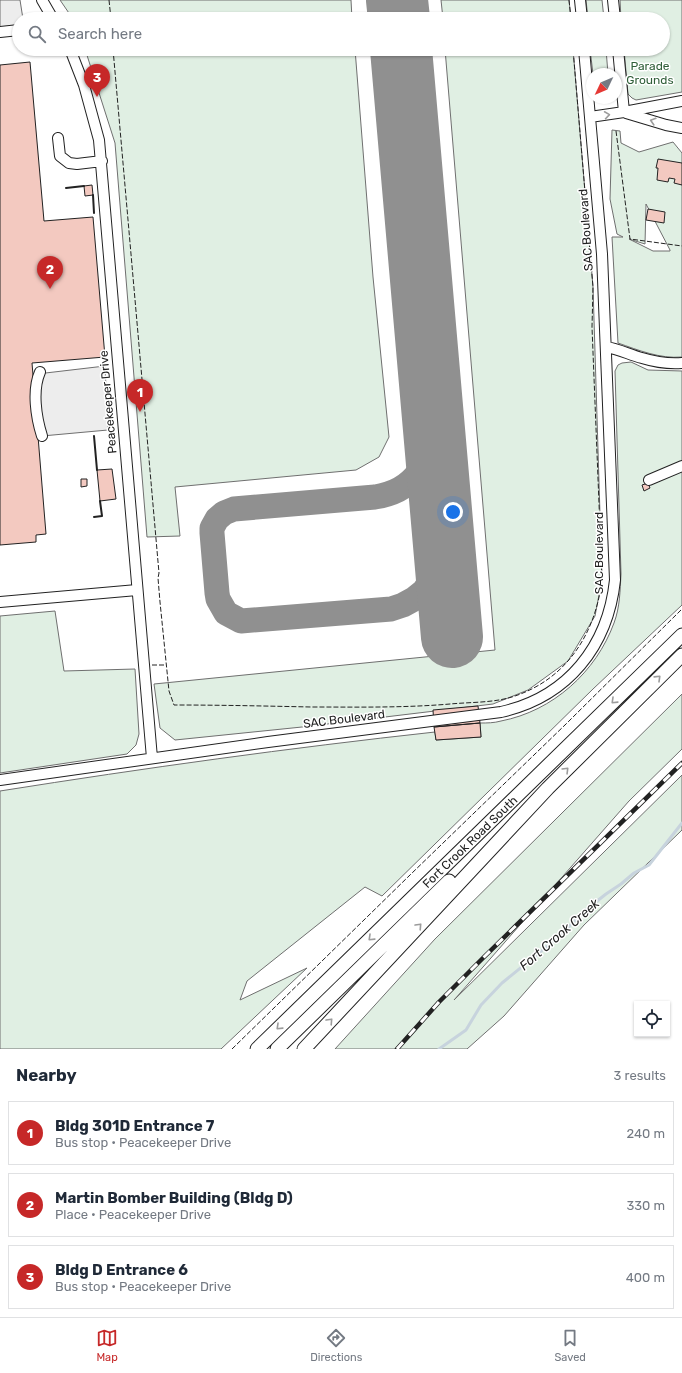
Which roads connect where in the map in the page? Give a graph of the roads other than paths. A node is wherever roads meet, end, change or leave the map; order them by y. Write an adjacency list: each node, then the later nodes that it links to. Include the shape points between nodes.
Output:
1 (42, 0): 4 (street)
2 (580, 0): 5 (street)
3 (613, 0): 6 (street)
4 (49, 12)
5 (581, 12)
6 (614, 12)
7 (12, 31): 8 (street)
8 (0, 32)
9 (73, 56): 17 (street, Peacekeeper Drive, via 89,102)
10 (585, 56): 14 (street, SAC Boulevard)
11 (619, 56): 13 (street)
12 (682, 101): 13 (street)
13 (624, 112): 14 (street, one-way to 13); 15 (street, one-way to 13)
14 (590, 117): 18 (street, SAC Boulevard, via 602,254)
15 (682, 128)
16 (58, 138): 17 (street, via 60,156 69,163)
17 (102, 161): 24 (street, Peacekeeper Drive)
18 (606, 347): 19 (street, via 664,364); 28 (street, SAC Boulevard, via 615,580 613,599 598,640 570,676 532,702 501,712)
19 (682, 363)
20 (40, 372): 21 (street, via 36,380 36,399)
21 (42, 436)
22 (682, 466): 23 (street)
23 (649, 480)
24 (137, 590): 25 (street); 28 (street, Peacekeeper Drive)
25 (0, 602)
26 (682, 635): 31 (main road, Fort Crook Road South, one-way to 31)
27 (682, 655): 30 (main road, Fort Crook Road South, one-way to 27)
28 (152, 758): 29 (street, SAC Boulevard)
29 (0, 780)
30 (548, 788): 32 (main road); 33 (main road, Fort Crook Road South, one-way to 30)
31 (257, 1049)
32 (277, 1049)
33 (304, 1049)

